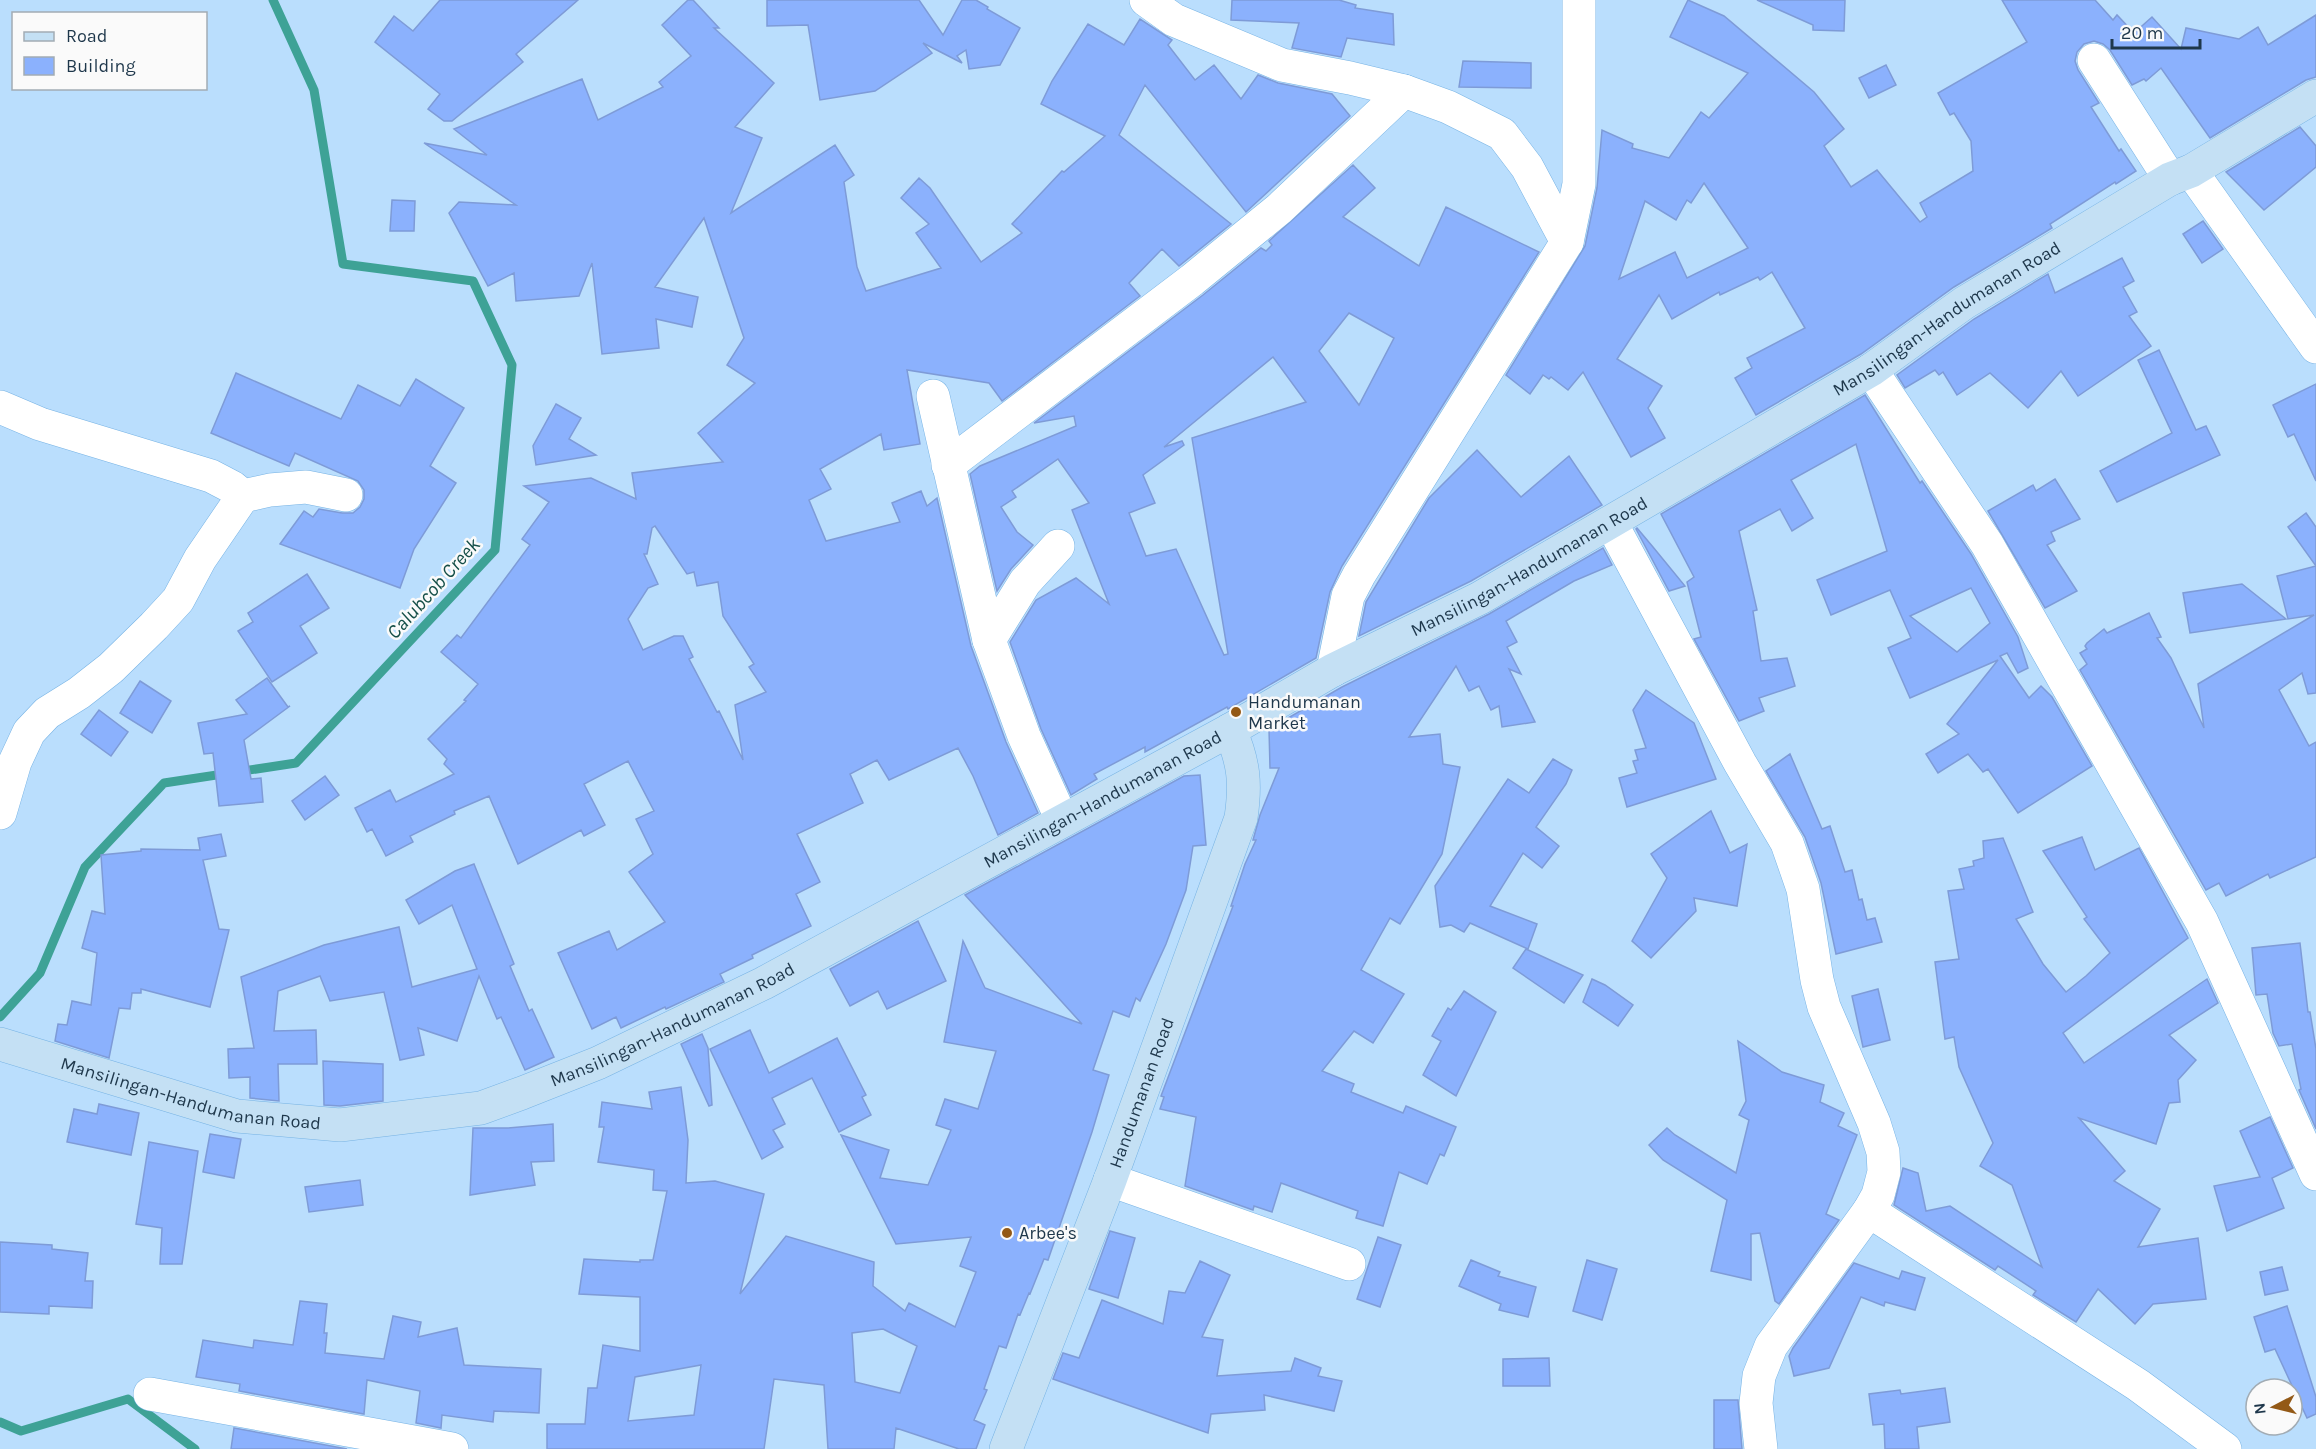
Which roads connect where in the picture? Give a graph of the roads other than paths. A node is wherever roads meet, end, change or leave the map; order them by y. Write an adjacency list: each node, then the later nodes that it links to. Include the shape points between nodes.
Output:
1 (1146, 0): 4 (street, via 1174,20 1281,65)
2 (1579, 0): 7 (street, via 1579,184)
3 (2094, 60): 6 (street)
4 (1404, 91): 7 (street, via 1448,107 1502,134 1527,168); 12 (street, via 1271,216 1183,288)
5 (2316, 96): 6 (street, Mansilingan-Handumanan Road)
6 (2181, 175): 8 (street); 9 (street, Mansilingan-Handumanan Road, via 1964,303)
7 (1567, 242): 18 (street, via 1359,575 1348,596)
8 (2316, 347)
9 (1871, 370): 15 (street, Mansilingan-Handumanan Road); 23 (street, via 1987,544 2202,922)
10 (933, 396): 12 (street)
11 (0, 407): 14 (street, via 40,424 211,476)
12 (948, 465): 17 (street)
13 (346, 495): 14 (street, via 306,487)
14 (243, 496): 20 (street, via 204,552 178,600 111,668 47,713 29,732 15,762)
15 (1611, 523): 18 (street, Mansilingan-Handumanan Road, via 1480,598); 25 (street, via 1787,843 1803,890 1824,1007 1874,1123 1882,1152 1884,1172)
16 (1058, 546): 17 (street, via 1025,582)
17 (989, 640): 21 (street, via 1024,736)
18 (1333, 670): 19 (street, Mansilingan-Handumanan Road)
19 (1230, 730): 21 (street, Mansilingan-Handumanan Road); 24 (street, Handumanan Road, via 1244,774 1241,818)
20 (0, 813)
21 (1062, 820): 22 (street, Mansilingan-Handumanan Road, via 764,983 598,1063 481,1108 339,1125 237,1116)
22 (0, 1044)
23 (2316, 1174)
24 (1110, 1180): 26 (street); 29 (street, Handumanan Road)
25 (1869, 1211): 30 (street, via 1771,1346 1759,1376 1756,1403); 31 (street, via 2138,1385)
26 (1349, 1264)
27 (150, 1394): 28 (street)
28 (452, 1449)
29 (1006, 1449)
30 (1761, 1449)
31 (2225, 1449)

